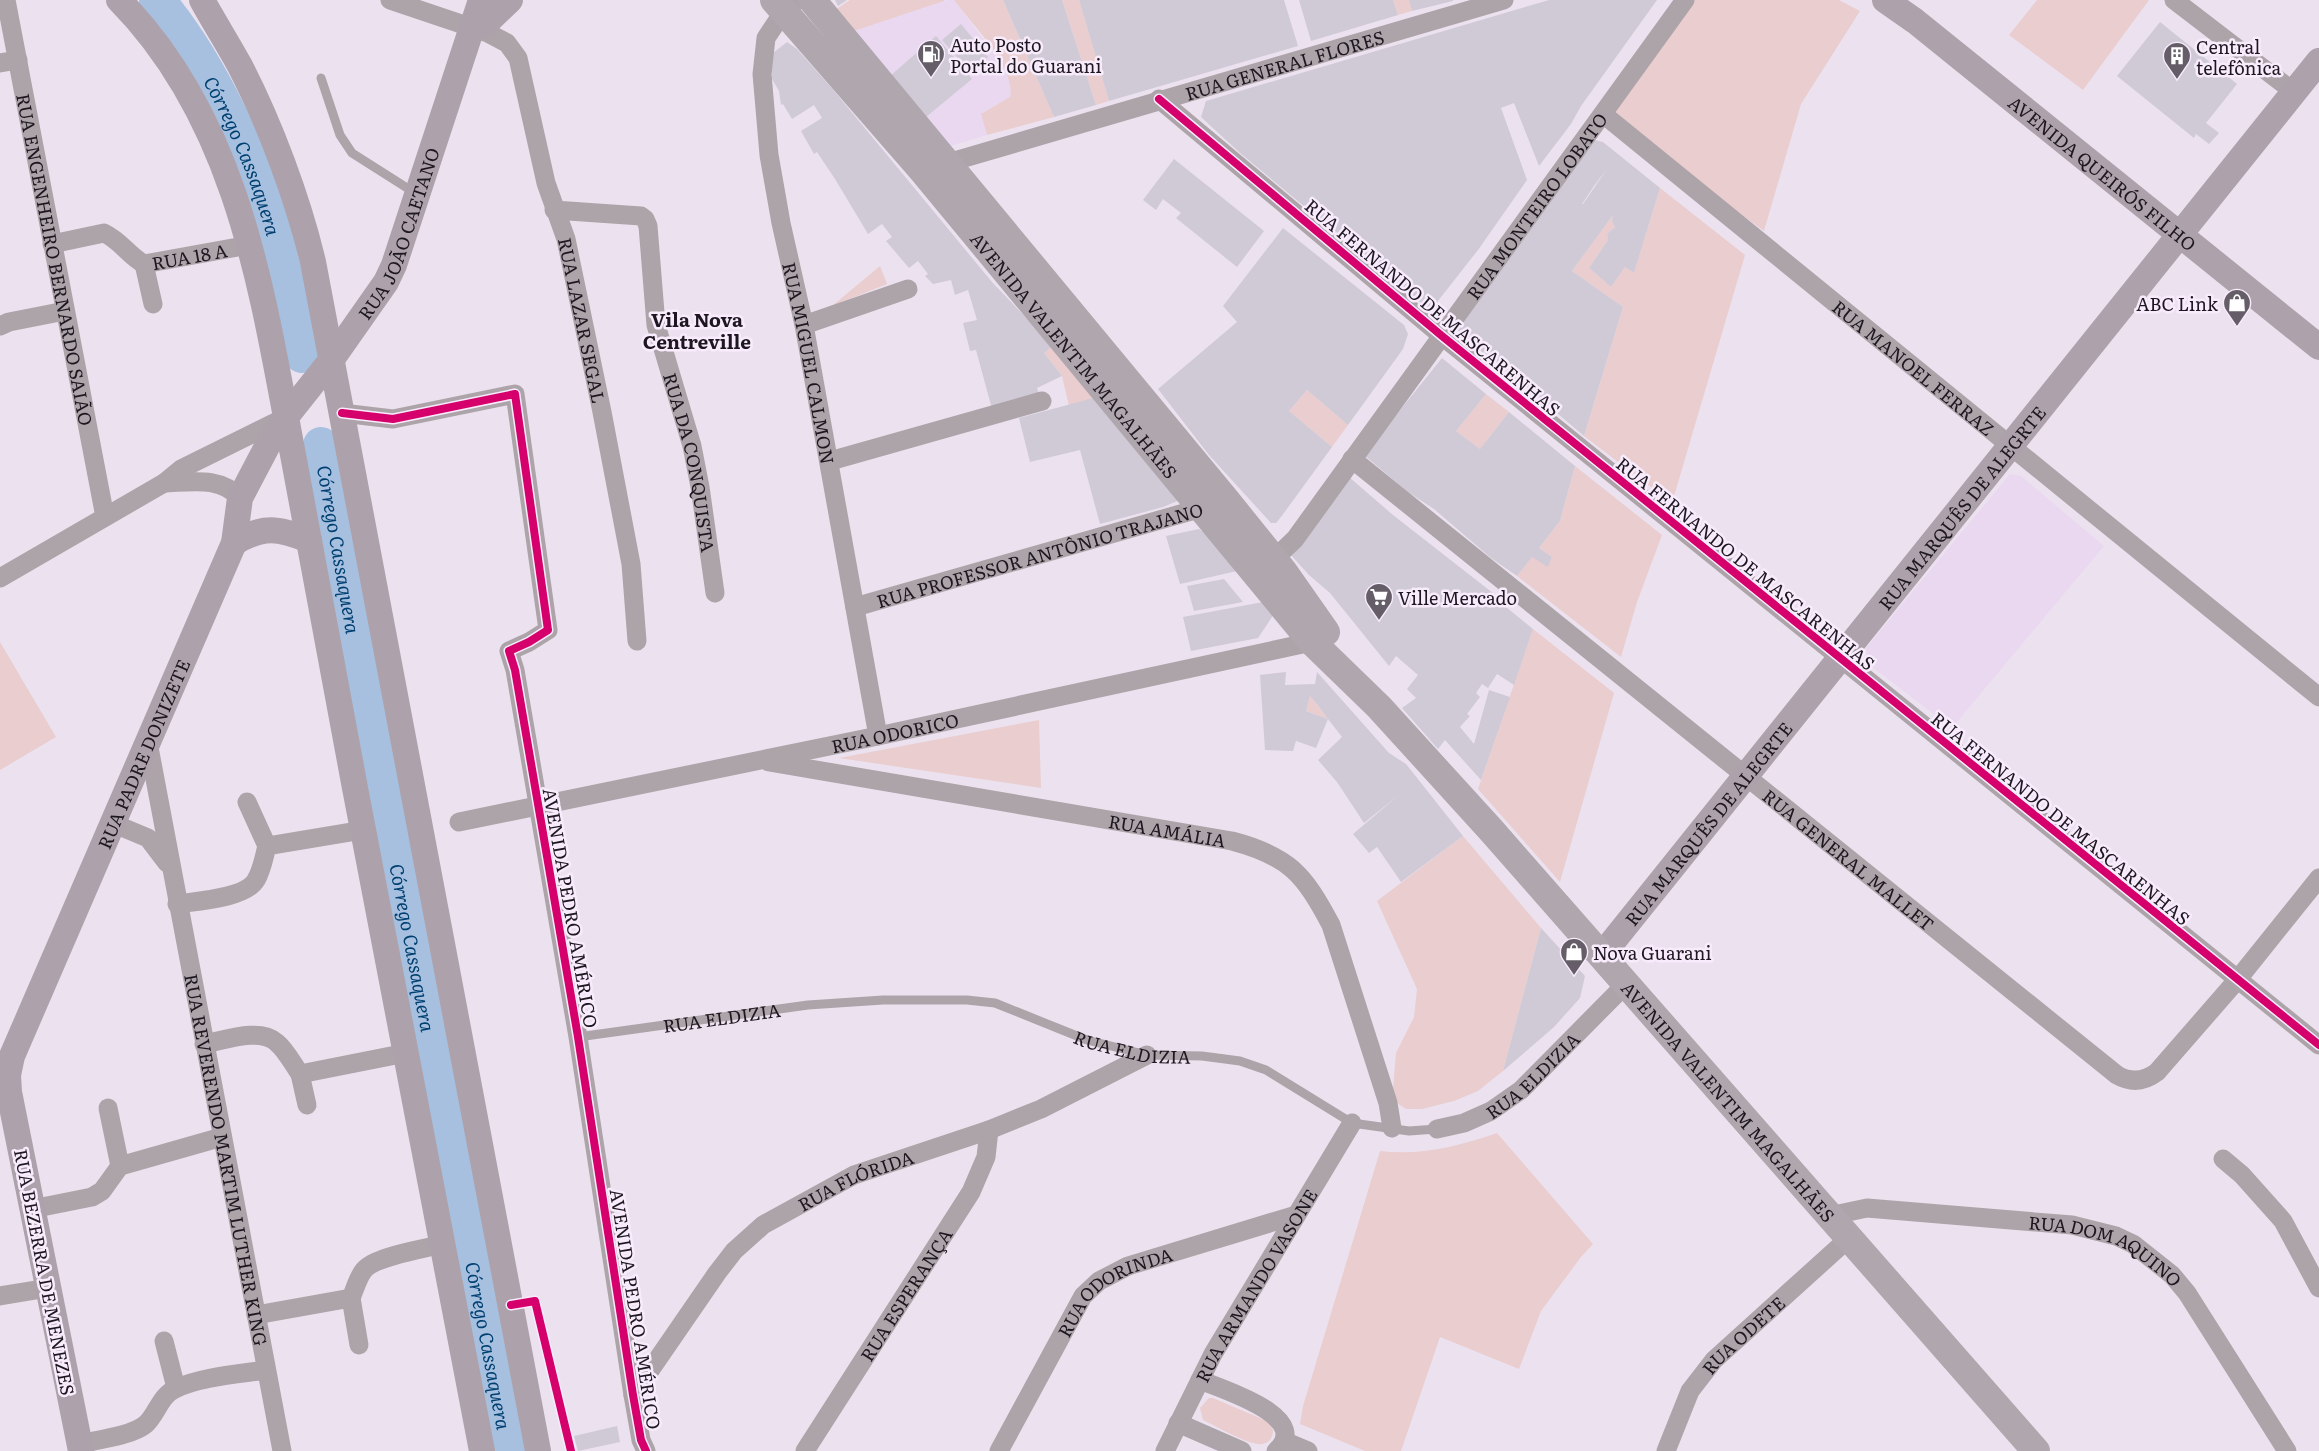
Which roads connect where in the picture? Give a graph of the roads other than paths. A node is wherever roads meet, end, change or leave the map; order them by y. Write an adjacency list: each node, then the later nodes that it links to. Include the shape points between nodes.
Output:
1 (6, 0): 15 (street, RUA ENGENHEIRO BERNARDO SAIÃO)
2 (119, 0): 25 (main road, via 178,77 206,125 222,160)
3 (202, 0): 34 (main road, via 240,66 293,193 313,262)
4 (390, 0): 13 (street, RUA LAZAR SEGAL)
5 (480, 0): 13 (main road, RUA JOÃO CAETANO)
6 (510, 0): 13 (main road, via 485,24)
7 (812, 0): 20 (main road, AVENIDA VALENTIM MAGALHÃES)
8 (1504, 0): 18 (street, RUA GENERAL FLORES)
9 (1685, 0): 19 (street, RUA MONTEIRO LOBATO)
10 (1885, 0): 23 (main road, AVENIDA QUEIRÓS FILHO, via 1915,20)
11 (2174, 0): 17 (street)
12 (785, 4): 20 (main road, AVENIDA VALENTIM MAGALHÃES); 30 (street, RUA MIGUEL CALMON, via 766,38 762,74 769,155)
13 (473, 29): 21 (main road, RUA JOÃO CAETANO); 22 (street, RUA LAZAR SEGAL, via 507,43 518,58)
14 (2319, 61): 17 (main road, RUA MARQUÊS DE ALEGRTE)
15 (9, 62): 24 (street, RUA ENGENHEIRO BERNARDO SAIÃO)
16 (321, 78): 21 (lane, via 340,135 352,153)
17 (2294, 92): 23 (main road, RUA MARQUÊS DE ALEGRTE)
18 (1159, 99): 20 (street, RUA GENERAL FLORES); 32 (street, RUA FERNANDO DE MASCARENHAS)
19 (1603, 114): 32 (street, RUA MONTEIRO LOBATO); 38 (street, RUA MANOEL FERRAZ)
20 (934, 166): 43 (main road, AVENIDA VALENTIM MAGALHÃES)
21 (417, 194): 34 (main road, RUA JOÃO CAETANO, via 386,282)
22 (554, 210): 49 (street, RUA DA CONQUISTA, via 646,219 656,325 692,446); 52 (street, RUA LAZAR SEGAL, via 566,239 628,545)
23 (2179, 234): 33 (main road, AVENIDA QUEIRÓS FILHO); 38 (main road, RUA MARQUÊS DE ALEGRTE)
24 (52, 244): 26 (street, RUA 18 A, via 104,233 120,242); 29 (street, RUA ENGENHEIRO BERNARDO SAIÃO)
25 (249, 245): 26 (street, RUA 18 A); 37 (main road)
26 (144, 264): 28 (street)
27 (908, 289): 30 (street)
28 (153, 304)
29 (65, 311): 31 (street); 44 (street, RUA ENGENHEIRO BERNARDO SAIÃO)
30 (804, 325): 40 (street, RUA MIGUEL CALMON)
31 (0, 326)
32 (1442, 336): 39 (street, RUA MONTEIRO LOBATO); 53 (street, RUA FERNANDO DE MASCARENHAS)
33 (2319, 347)
34 (332, 359): 36 (main road); 37 (main road, RUA JOÃO CAETANO)
35 (1042, 401): 40 (street)
36 (342, 412): 60 (street, AVENIDA PEDRO AMÉRICO, via 393,419 515,394 548,630 509,650); 96 (main road)
37 (286, 417): 41 (street, via 181,469); 42 (main road, RUA PADRE DONIZETE); 45 (main road)
38 (2010, 445): 53 (main road, RUA MARQUÊS DE ALEGRTE); 54 (street, RUA MANOEL FERRAZ)
39 (1352, 459): 47 (street, RUA MONTEIRO LOBATO, via 1295,539); 58 (street, RUA GENERAL MALLET)
40 (830, 461): 50 (street, RUA MIGUEL CALMON)
41 (164, 483): 42 (street, via 214,482 226,486); 44 (street)
42 (240, 498): 46 (main road, RUA PADRE DONIZETE)
43 (1214, 504): 47 (main road, AVENIDA VALENTIM MAGALHÃES); 50 (street, RUA PROFESSOR ANTÔNIO TRAJANO)
44 (105, 517): 48 (street)
45 (309, 540): 46 (main road, via 290,532 262,530); 63 (main road)
46 (234, 543): 56 (main road, RUA PADRE DONIZETE)
47 (1264, 565): 51 (main road, AVENIDA VALENTIM MAGALHÃES)
48 (0, 578)
49 (715, 593)
50 (855, 607): 55 (street, RUA MIGUEL CALMON)
51 (1321, 640): 55 (street, RUA ODORICO); 68 (main road, AVENIDA VALENTIM MAGALHÃES)
52 (637, 641)
53 (1840, 658): 58 (main road, RUA MARQUÊS DE ALEGRTE); 69 (street, RUA FERNANDO DE MASCARENHAS)
54 (2319, 697)
55 (878, 736): 57 (street, RUA ODORICO)
56 (147, 740): 62 (main road, RUA PADRE DONIZETE); 65 (street, RUA REVERENDO MARTIM LUTHER KING)
57 (758, 760): 60 (street, RUA ODORICO); 81 (street, RUA AMÁLIA, via 1232,841 1279,857 1299,874 1331,925 1388,1103)
58 (1745, 776): 68 (main road, RUA MARQUÊS DE ALEGRTE); 69 (street, RUA GENERAL MALLET, via 2127,1080 2149,1078 2157,1072)
59 (247, 802): 64 (street)
60 (538, 806): 61 (street, RUA ODORICO); 71 (street, AVENIDA PEDRO AMÉRICO)
61 (459, 822)
62 (112, 823): 65 (street, RUA REVERENDO MARTIM LUTHER KING, via 148,838); 77 (main road, RUA PADRE DONIZETE, via 12,1056)
63 (363, 830): 64 (street); 74 (main road)
64 (267, 846): 67 (street, via 257,879 249,888 235,894)
65 (170, 868): 67 (street, RUA REVERENDO MARTIM LUTHER KING)
66 (2319, 878): 69 (street)
67 (177, 904): 72 (street, RUA REVERENDO MARTIM LUTHER KING)
68 (1602, 954): 70 (main road, AVENIDA VALENTIM MAGALHÃES)
69 (2238, 979): 73 (street, RUA FERNANDO DE MASCARENHAS)
70 (1626, 984): 82 (street, RUA ELDIZIA, via 1521,1090 1491,1111 1464,1123); 89 (main road, AVENIDA VALENTIM MAGALHÃES)
71 (578, 1037): 75 (lane, RUA ELDIZIA, via 808,1005 883,1000 967,1000 995,1003 1087,1040); 103 (street, AVENIDA PEDRO AMÉRICO)
72 (204, 1044): 76 (street, via 265,1037 278,1043); 84 (street, RUA REVERENDO MARTIM LUTHER KING)
73 (2319, 1045)
74 (406, 1053): 76 (street); 91 (main road)
75 (1147, 1055): 80 (lane, RUA ELDIZIA, via 1202,1056 1266,1070); 83 (street, RUA FLÓRIDA, via 1041,1109)
76 (300, 1074): 78 (street)
77 (5, 1091): 87 (main road, RUA BEZERRA DE MENEZES)
78 (307, 1105)
79 (108, 1108): 86 (street)
80 (1352, 1122): 81 (lane, RUA ELDIZIA); 88 (street, RUA ARMANDO VASONE)
81 (1392, 1128): 82 (lane, RUA ELDIZIA, via 1409,1131)
82 (1437, 1129)
83 (989, 1130): 103 (street, RUA FLÓRIDA, via 854,1175 763,1225 734,1251 717,1273); 112 (street, RUA ESPERANÇA, via 986,1157 971,1192)
84 (222, 1137): 86 (street); 97 (street, RUA REVERENDO MARTIM LUTHER KING)
85 (2223, 1159): 93 (street, via 2242,1175 2283,1221)
86 (120, 1166): 87 (street, via 102,1191 92,1197)
87 (32, 1209): 92 (main road, RUA BEZERRA DE MENEZES)
88 (1296, 1214): 101 (street, RUA ARMANDO VASONE); 113 (street, RUA ODORINDA, via 1128,1266 1092,1285)
89 (1829, 1216): 90 (main road, AVENIDA VALENTIM MAGALHÃES); 119 (street, RUA DOM AQUINO, via 1866,1208 2072,1225 2116,1236 2133,1244 2187,1292)
90 (1849, 1238): 117 (street, RUA ODETE, via 1714,1360 1690,1391); 118 (main road, AVENIDA VALENTIM MAGALHÃES)
91 (442, 1244): 95 (street, via 368,1266); 108 (main road)
92 (48, 1288): 94 (street); 106 (main road, RUA BEZERRA DE MENEZES)
93 (2319, 1288)
94 (0, 1296)
95 (351, 1298): 97 (street); 99 (street)
96 (510, 1304): 109 (main road); 110 (lane, via 535,1301)
97 (256, 1316): 100 (street, RUA REVERENDO MARTIM LUTHER KING)
98 (164, 1341): 102 (street)
99 (359, 1345)
100 (266, 1370): 102 (street); 107 (street, RUA REVERENDO MARTIM LUTHER KING)
101 (1200, 1380): 104 (street, RUA ARMANDO VASONE); 105 (street, via 1273,1412 1282,1423)
102 (176, 1388): 106 (street, via 138,1430)
103 (633, 1395): 111 (street, AVENIDA PEDRO AMÉRICO)
104 (1178, 1424): 114 (street, RUA ARMANDO VASONE); 115 (street)
105 (1280, 1446): 116 (street)
106 (80, 1448)
107 (282, 1451)
108 (482, 1451)
109 (538, 1451)
110 (571, 1451)
111 (646, 1451)
112 (805, 1451)
113 (999, 1451)
114 (1165, 1451)
115 (1242, 1451)
116 (1308, 1451)
117 (1666, 1451)
118 (2036, 1451)
119 (2287, 1451)

